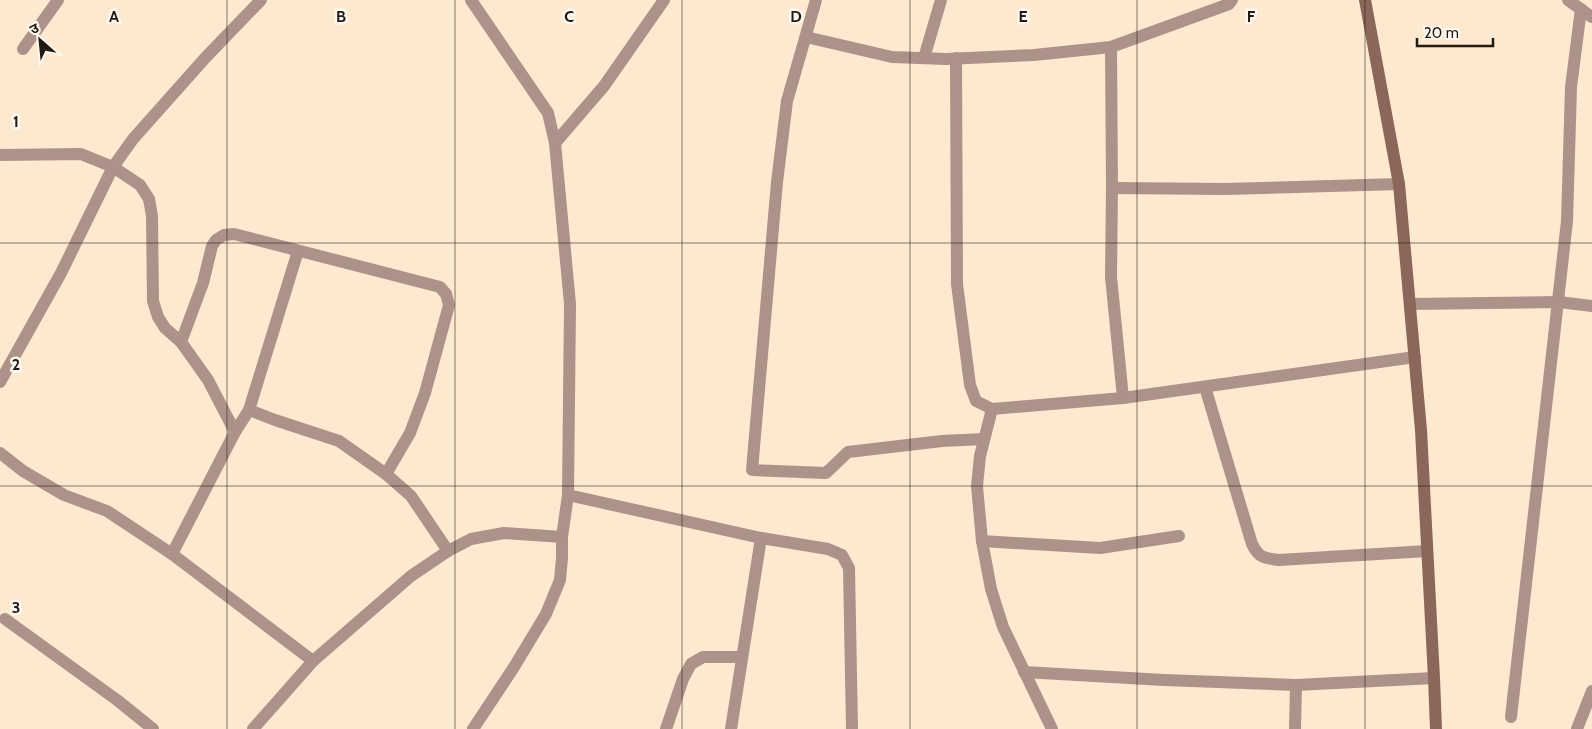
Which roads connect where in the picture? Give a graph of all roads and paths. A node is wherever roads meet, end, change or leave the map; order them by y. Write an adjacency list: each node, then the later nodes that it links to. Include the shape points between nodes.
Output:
1 (58, 0): 14 (street)
2 (261, 0): 19 (street, via 194,70 133,139)
3 (471, 0): 17 (street, via 548,113)
4 (664, 0): 17 (street, via 604,86)
5 (816, 0): 12 (street)
6 (941, 0): 15 (street)
7 (1232, 0): 13 (street, via 1229,4)
8 (1365, 0): 20 (street)
9 (1568, 0): 10 (street)
10 (1581, 9): 11 (street); 23 (street, via 1571,87 1567,221)
11 (1592, 17)
12 (806, 37): 15 (street, via 892,57); 34 (street, via 787,101 752,470 826,474 848,452 942,441)
13 (1111, 46): 16 (street, via 1034,55); 21 (street)
14 (22, 49)
15 (924, 58): 16 (street)
16 (956, 58): 31 (street, via 957,284 970,385 976,401)
17 (555, 143): 37 (street, via 570,304)
18 (0, 155): 19 (street, via 81,154)
19 (113, 167): 26 (street, via 140,185 149,199 153,301 165,328); 28 (street, via 61,273)
20 (1400, 184): 21 (street, via 1226,189); 24 (street)
21 (1112, 188): 30 (street, via 1111,276)
22 (298, 251): 26 (street, via 234,234 216,240); 32 (street); 36 (street, via 440,287 446,294 449,305 425,393 410,433)
23 (1559, 302): 24 (street); 25 (street); 52 (street)
24 (1411, 304): 27 (street)
25 (1592, 306)
26 (181, 342): 33 (street, via 208,380)
27 (1415, 357): 29 (street); 43 (street)
28 (0, 382)
29 (1205, 386): 30 (street); 43 (street, via 1257,553 1279,560)
30 (1123, 398): 31 (street)
31 (992, 409): 34 (street)
32 (250, 410): 33 (street); 36 (street, via 339,441)
33 (236, 432): 44 (street)
34 (984, 440): 41 (street, via 977,486)
35 (0, 453): 44 (street, via 64,495 107,511)
36 (386, 474): 42 (street, via 411,496)
37 (568, 495): 39 (street); 40 (street)
38 (1179, 536): 41 (street, via 1100,548)
39 (562, 537): 42 (street, via 504,533 470,539); 55 (street, via 560,580 546,614)
40 (761, 538): 46 (street); 58 (street, via 828,549 842,555 849,568)
41 (982, 541): 48 (street, via 991,589 1003,627)
42 (448, 550): 47 (street, via 410,576)
43 (1428, 551): 49 (street)
44 (172, 554): 47 (street)
45 (4, 619): 53 (street)
46 (742, 657): 56 (street, via 703,657 691,664); 57 (street)
47 (313, 662): 54 (street)
48 (1024, 672): 50 (street); 59 (street)
49 (1434, 678): 50 (street); 61 (street)
50 (1296, 685): 60 (street)
51 (1592, 691): 62 (street)
52 (1511, 718)
53 (152, 729)
54 (253, 729)
55 (472, 729)
56 (666, 729)
57 (731, 729)
58 (852, 729)
59 (1052, 729)
60 (1295, 729)
61 (1436, 729)
62 (1577, 729)

